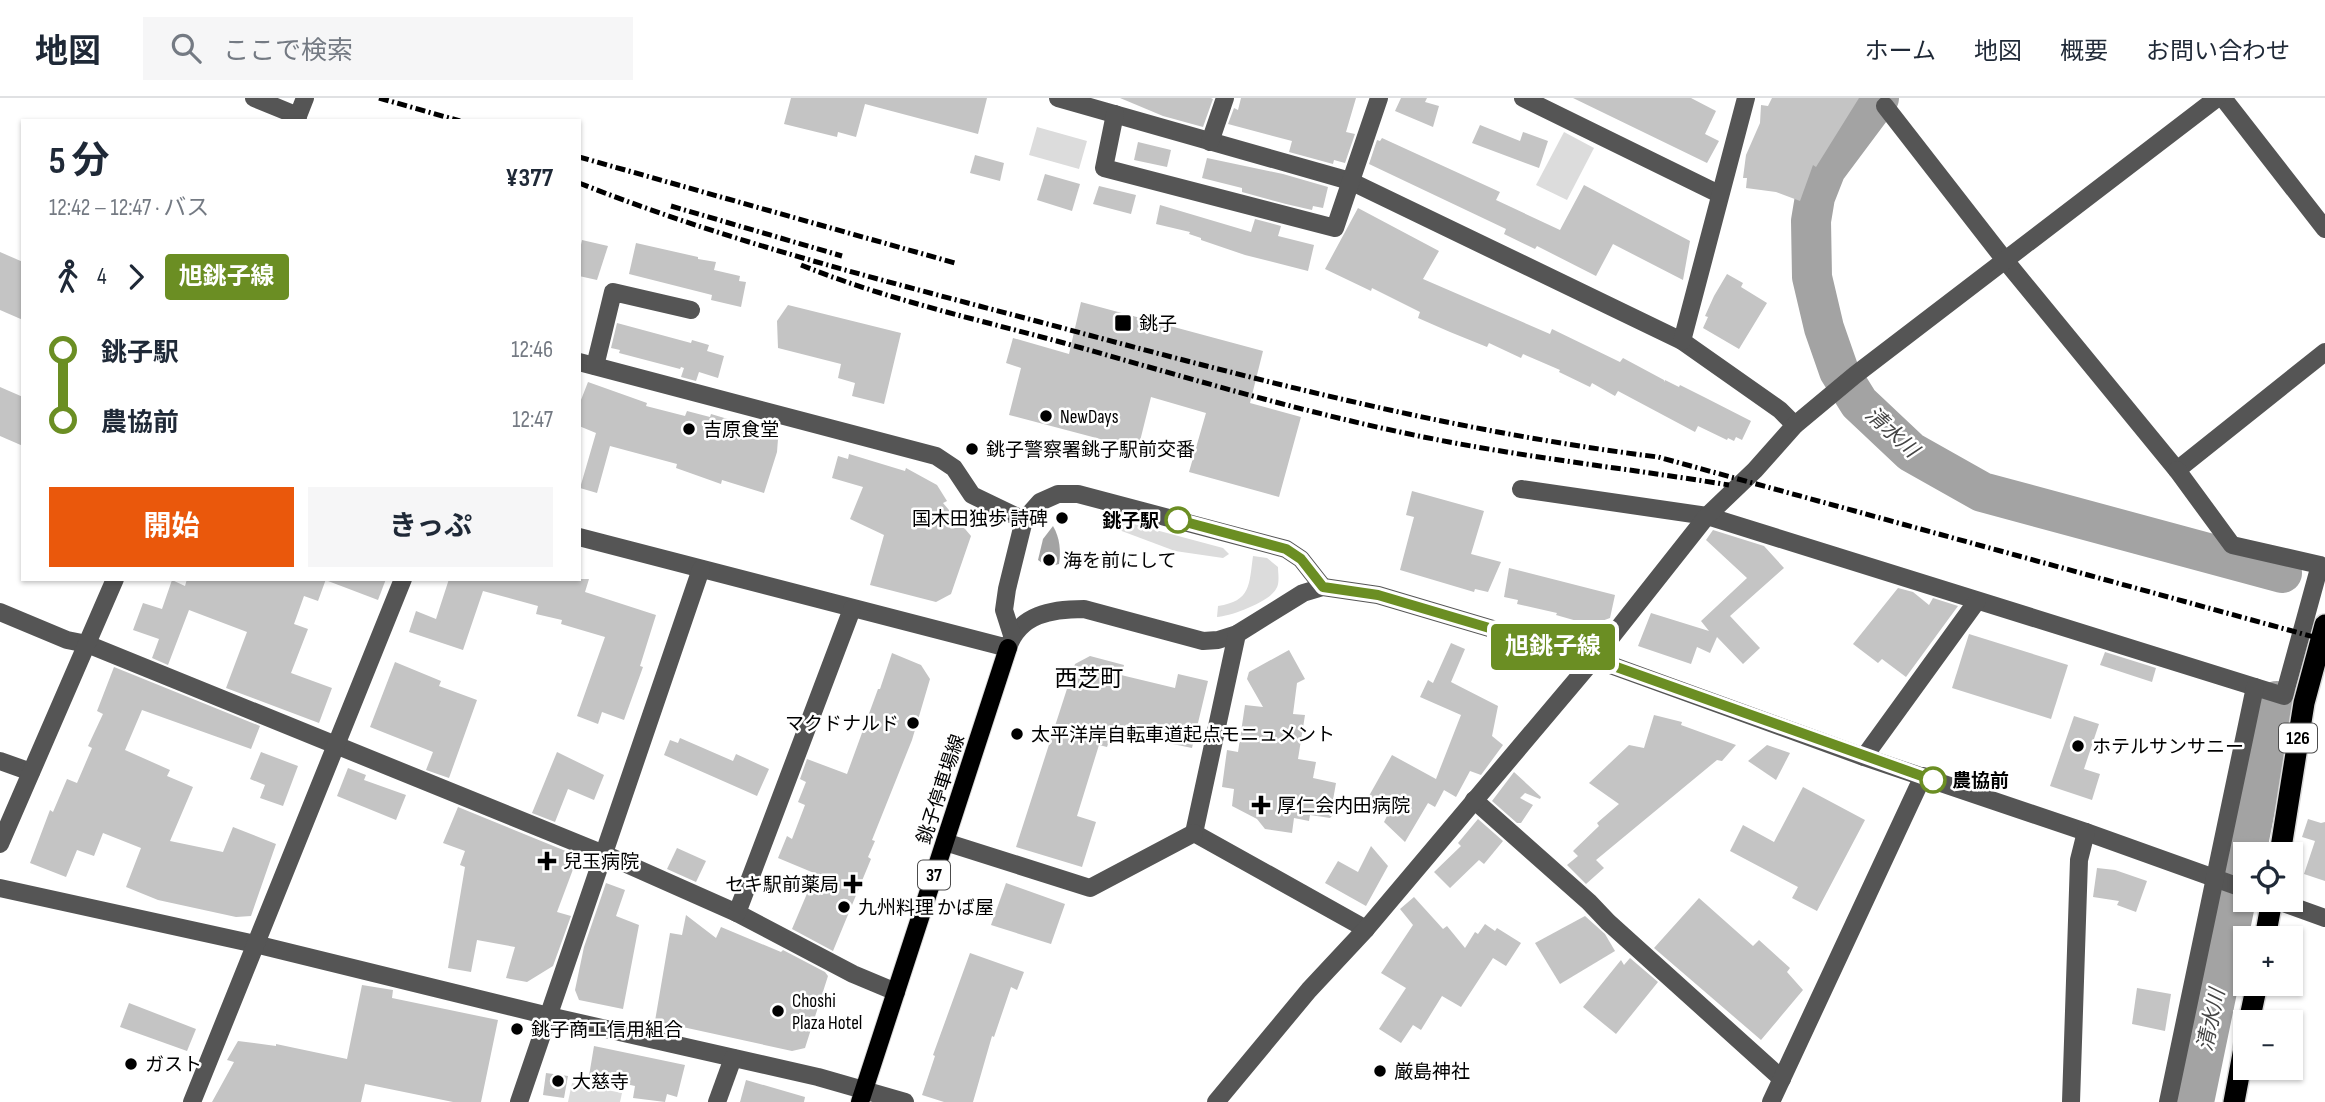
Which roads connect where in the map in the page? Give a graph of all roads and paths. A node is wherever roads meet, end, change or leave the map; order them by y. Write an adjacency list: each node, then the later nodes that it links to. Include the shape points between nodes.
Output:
1 (254, 98): 12 (street)
2 (305, 98): 12 (street)
3 (1058, 98): 11 (street)
4 (1225, 98): 13 (street)
5 (1379, 98): 14 (street)
6 (1523, 98): 15 (street)
7 (1746, 98): 15 (street)
8 (2217, 98): 17 (street)
9 (2223, 98): 16 (street)
10 (1885, 106): 17 (street)
11 (1115, 114): 13 (street); 14 (street, via 1104,168 1335,228)
12 (297, 119)
13 (1210, 142): 14 (street)
14 (1350, 181): 19 (street)
15 (1719, 194): 19 (street)
16 (2325, 229)
17 (2004, 259): 22 (street); 23 (street)
18 (691, 310): 21 (street, via 613,292)
19 (1682, 341): 22 (street)
20 (2325, 352): 23 (street)
21 (587, 364): 26 (street, via 936,456 954,468 972,495)
22 (1795, 425): 25 (street)
23 (2177, 470): 40 (street, via 2232,545 2320,565 2284,696)
24 (1521, 489): 25 (street)
25 (1707, 516): 32 (street); 39 (street)
26 (1024, 520): 31 (street, via 1040,502 1058,494 1079,494 1286,549 1301,559); 37 (street, via 1004,610)
27 (581, 538): 28 (street)
28 (701, 569): 33 (street); 52 (street)
29 (114, 581): 38 (street)
30 (402, 581): 41 (street)
31 (1323, 587): 36 (street, via 1303,593); 39 (street, via 1378,595)
32 (1977, 601): 40 (street); 42 (street)
33 (852, 609): 37 (street); 57 (street)
34 (0, 612): 38 (street)
35 (2325, 625): 50 (highway, 126, via 2304,703)
36 (1237, 634): 37 (street, via 1203,641 1084,609 1063,609 1038,614); 48 (street)
37 (1010, 642): 49 (main road, 銚子停車場線 / 37)
38 (87, 644): 41 (street); 44 (street)
39 (1594, 659): 42 (street); 46 (street)
40 (2255, 687): 53 (street)
41 (336, 746): 52 (street); 60 (street)
42 (1864, 757): 45 (street)
43 (0, 761): 44 (street)
44 (31, 772): 51 (street)
45 (1923, 776): 47 (street); 64 (street)
46 (1474, 800): 59 (street); 64 (street)
47 (2086, 832): 53 (street); 73 (street, via 2079,860)
48 (1194, 833): 49 (street, via 1090,888); 59 (street)
49 (945, 842): 61 (main road, 銚子停車場線 / 37)
50 (2282, 842)
51 (0, 844)
52 (604, 854): 57 (street); 62 (street)
53 (2214, 879): 54 (street); 74 (street)
54 (2233, 885)
55 (0, 888): 60 (street)
56 (2303, 910): 58 (street)
57 (737, 913): 61 (street)
58 (2325, 918)
59 (1366, 929): 71 (street)
60 (256, 944): 62 (street); 68 (street)
61 (896, 992): 66 (main road, 銚子停車場線 / 37)
62 (549, 1016): 63 (street); 67 (street)
63 (733, 1058): 66 (street, via 818,1077); 69 (street)
64 (1782, 1079): 72 (street)
65 (2238, 1080): 75 (highway)
66 (862, 1096): 70 (street)
67 (522, 1101)
68 (192, 1102)
69 (717, 1102)
70 (905, 1102)
71 (1216, 1102)
72 (1771, 1102)
73 (2071, 1102)
74 (2168, 1102)
75 (2234, 1102)

